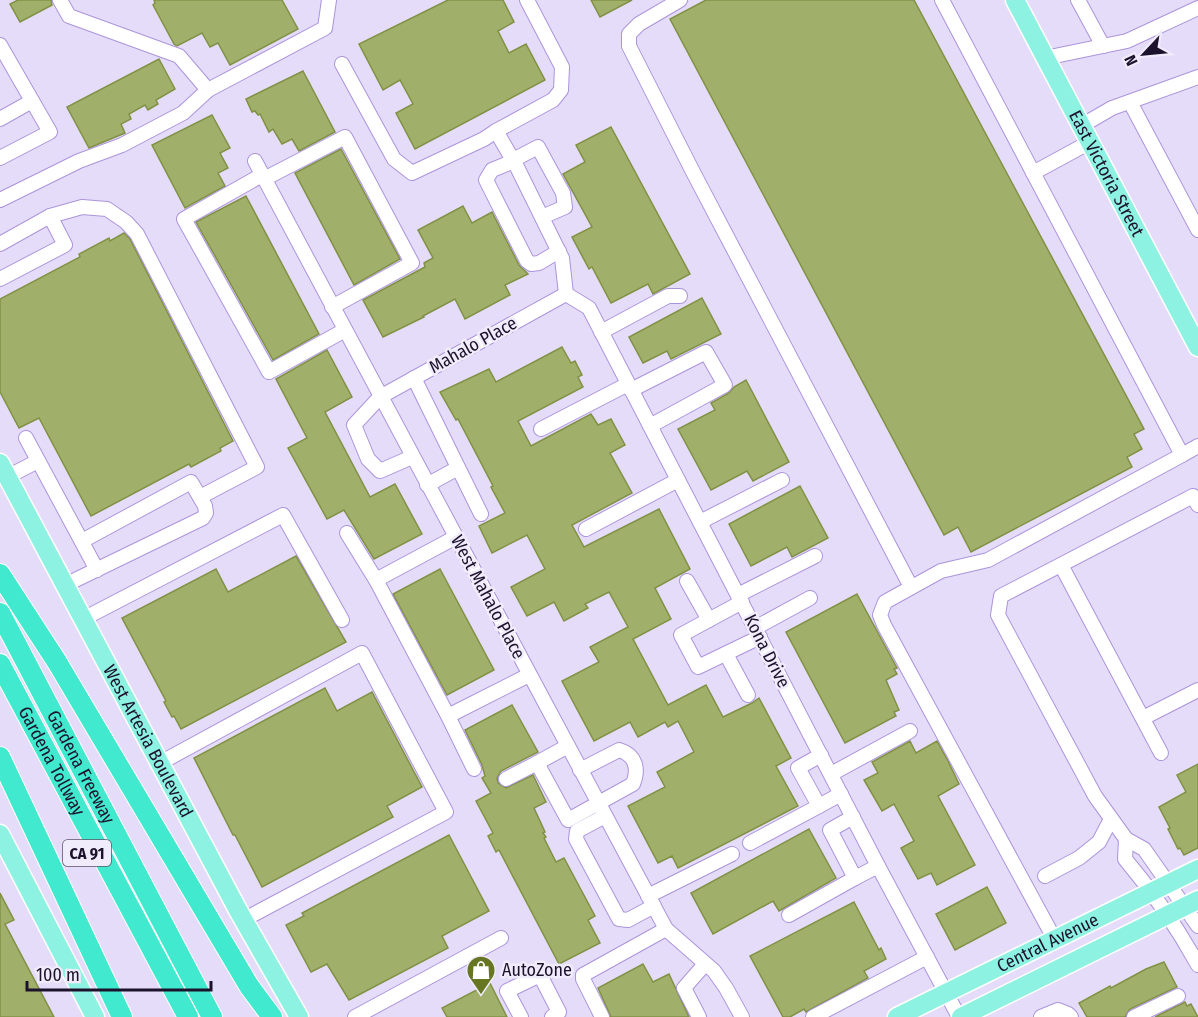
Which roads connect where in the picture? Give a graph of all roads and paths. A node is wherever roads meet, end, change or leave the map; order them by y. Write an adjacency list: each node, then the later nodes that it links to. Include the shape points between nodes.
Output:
1 (60, 0): 14 (street, via 69,16 179,56)
2 (329, 0): 14 (street, via 325,28)
3 (527, 0): 18 (street, via 562,67 561,90 553,100)
4 (680, 0): 68 (street, via 639,24 629,34 629,45)
5 (942, 0): 23 (street)
6 (1015, 0): 11 (main road, East Victoria Street)
7 (1078, 0): 10 (street)
8 (1198, 8): 10 (street, via 1127,41)
9 (0, 45): 15 (street)
10 (1103, 46): 11 (street)
11 (1045, 58): 19 (main road, East Victoria Street)
12 (342, 64): 18 (street, via 394,159 412,172)
13 (1198, 77): 16 (street)
14 (208, 90): 25 (street, via 183,113)
15 (32, 101): 17 (street); 20 (street, via 50,132)
16 (1130, 102): 19 (street, via 1112,108); 28 (street)
17 (0, 119)
18 (496, 132): 21 (street)
19 (1086, 134): 23 (street); 37 (main road, East Victoria Street)
20 (0, 158)
21 (514, 160): 27 (street); 27 (street, via 538,147 563,193 565,207); 30 (street, via 492,170 486,180 527,261 539,263)
22 (255, 161): 24 (street, West Mahalo Place)
23 (1033, 173): 45 (street)
24 (263, 177): 34 (street, West Mahalo Place); 34 (street, via 345,137 412,263); 35 (street, via 184,219 269,372)
25 (0, 200)
26 (50, 216): 29 (street); 31 (street, via 65,245); 53 (street, via 82,207 107,209 137,234 257,468)
27 (542, 217): 30 (street)
28 (1198, 230)
29 (0, 244)
30 (559, 251): 32 (street)
31 (0, 279)
32 (566, 294): 36 (street, Kona Drive, via 589,308); 38 (street, Mahalo Place)
33 (680, 296): 36 (street, via 668,296)
34 (332, 307): 35 (street, West Mahalo Place)
35 (345, 330): 40 (street, West Mahalo Place)
36 (601, 332): 39 (street, Kona Drive)
37 (1198, 347)
38 (414, 378): 40 (street, Mahalo Place); 48 (street)
39 (629, 387): 41 (street, Kona Drive); 41 (street, via 706,352 725,385); 42 (street)
40 (380, 397): 46 (street, West Mahalo Place); 46 (street, Mahalo Place, via 354,425 368,459 380,471)
41 (650, 426): 50 (street, Kona Drive)
42 (541, 429)
43 (26, 438): 47 (street)
44 (1198, 446): 45 (street)
45 (1182, 455): 68 (street, via 988,560 940,571)
46 (412, 457): 52 (street, West Mahalo Place)
47 (38, 461): 49 (street); 60 (street)
48 (458, 468): 52 (street); 55 (street)
49 (4, 470): 67 (main road, West Artesia Boulevard)
50 (678, 480): 56 (street, Kona Drive); 57 (street)
51 (782, 480): 56 (street)
52 (428, 485): 59 (street, West Mahalo Place)
53 (200, 497): 60 (street, via 191,482); 63 (street, via 206,513 203,518)
54 (1198, 505): 62 (street, via 1193,496)
55 (481, 514)
56 (700, 522): 70 (street, Kona Drive)
57 (586, 529)
58 (347, 533): 65 (street)
59 (456, 537): 65 (street); 79 (street, West Mahalo Place)
60 (82, 541): 63 (street)
61 (815, 556): 70 (street)
62 (1061, 565): 84 (street); 100 (street, via 1001,596 998,615)
63 (97, 570): 67 (street)
64 (0, 574): 131 (highway, via 57,662 249,986)
65 (376, 580): 83 (street)
66 (687, 581): 74 (street)
67 (65, 585): 72 (main road, West Artesia Boulevard)
68 (911, 587): 120 (street, via 885,602 880,615 884,625)
69 (810, 598): 75 (street)
70 (740, 599): 74 (street); 75 (street, Kona Drive)
71 (0, 613): 105 (highway, Gardena Freeway / CA 91)
72 (83, 619): 73 (street, via 284,516); 90 (main road, West Artesia Boulevard)
73 (342, 620)
74 (709, 620): 77 (street, via 681,635 698,668)
75 (758, 632): 77 (street); 88 (street, Kona Drive)
76 (0, 640): 105 (highway, Gardena Tollway, via 103,836)
77 (726, 654): 82 (street)
78 (0, 664): 129 (highway, Gardena Tollway)
79 (529, 675): 83 (street); 86 (street, West Mahalo Place)
80 (0, 688): 128 (highway, Gardena Freeway / CA 91)
81 (1198, 690): 84 (street)
82 (748, 695)
83 (448, 716): 92 (street)
84 (1143, 718): 87 (street)
85 (910, 731): 94 (street)
86 (568, 746): 91 (street); 93 (street, West Mahalo Place)
87 (1161, 753)
88 (821, 754): 94 (street, Kona Drive); 97 (street, via 798,768)
89 (0, 757): 127 (highway)
90 (160, 763): 116 (main road, West Artesia Boulevard); 116 (street, via 362,653 446,812)
91 (537, 763): 95 (street); 98 (street, via 568,820)
92 (474, 769)
93 (580, 770): 98 (street, West Mahalo Place); 98 (street, via 619,750 627,752 633,760 638,773 633,784)
94 (831, 774): 96 (street, Kona Drive)
95 (506, 779)
96 (841, 794): 97 (street); 99 (street, Kona Drive)
97 (819, 806): 103 (street)
98 (602, 810): 112 (street, West Mahalo Place); 112 (street, via 577,831 576,838 619,919 628,920)
99 (853, 817): 106 (street, Kona Drive); 109 (street, via 830,830)
100 (1111, 819): 102 (street); 108 (street, via 1099,842)
101 (0, 834): 126 (main road)
102 (1126, 839): 110 (street, via 1144,849); 111 (street, via 1125,859)
103 (750, 843)
104 (732, 854): 112 (street)
105 (128, 857): 130 (highway, Gardena Freeway / CA 91)
106 (878, 866): 109 (street); 121 (street, Kona Drive)
107 (1198, 869): 110 (main road, Central Avenue)
108 (1045, 876)
109 (855, 878): 114 (street)
110 (1169, 884): 111 (main road, Central Avenue); 113 (street)
111 (1152, 892): 115 (street); 120 (main road, Central Avenue)
112 (651, 901): 118 (street, West Mahalo Place)
113 (1192, 904): 115 (main road, Central Avenue); 117 (street)
114 (789, 915)
115 (1167, 915): 123 (street); 141 (main road, Central Avenue)
116 (243, 920): 132 (main road, West Artesia Boulevard)
117 (1198, 926)
118 (666, 929): 122 (street, West Mahalo Place); 136 (street, via 584,975)
119 (501, 938): 133 (street)
120 (1055, 940): 124 (main road, Central Avenue)
121 (927, 957): 124 (street, Kona Drive); 139 (street)
122 (705, 964): 137 (street, via 684,988); 138 (street, West Mahalo Place, via 726,988)
123 (1198, 965)
124 (946, 993): 140 (main road, Central Avenue); 141 (street, Kona Drive)
125 (1178, 996): 144 (street)
126 (95, 1017)
127 (122, 1017)
128 (174, 1017)
129 (188, 1017)
130 (212, 1017)
131 (272, 1017)
132 (299, 1017)
133 (355, 1017)
134 (521, 1017): 135 (street, via 507,991 540,975 559,1012)
135 (552, 1017)
136 (602, 1017)
137 (699, 1017)
138 (741, 1017)
139 (813, 1017)
140 (897, 1017)
141 (960, 1017)
142 (1041, 1017): 143 (street, via 1058,1010)
143 (1071, 1017)
144 (1134, 1017)

